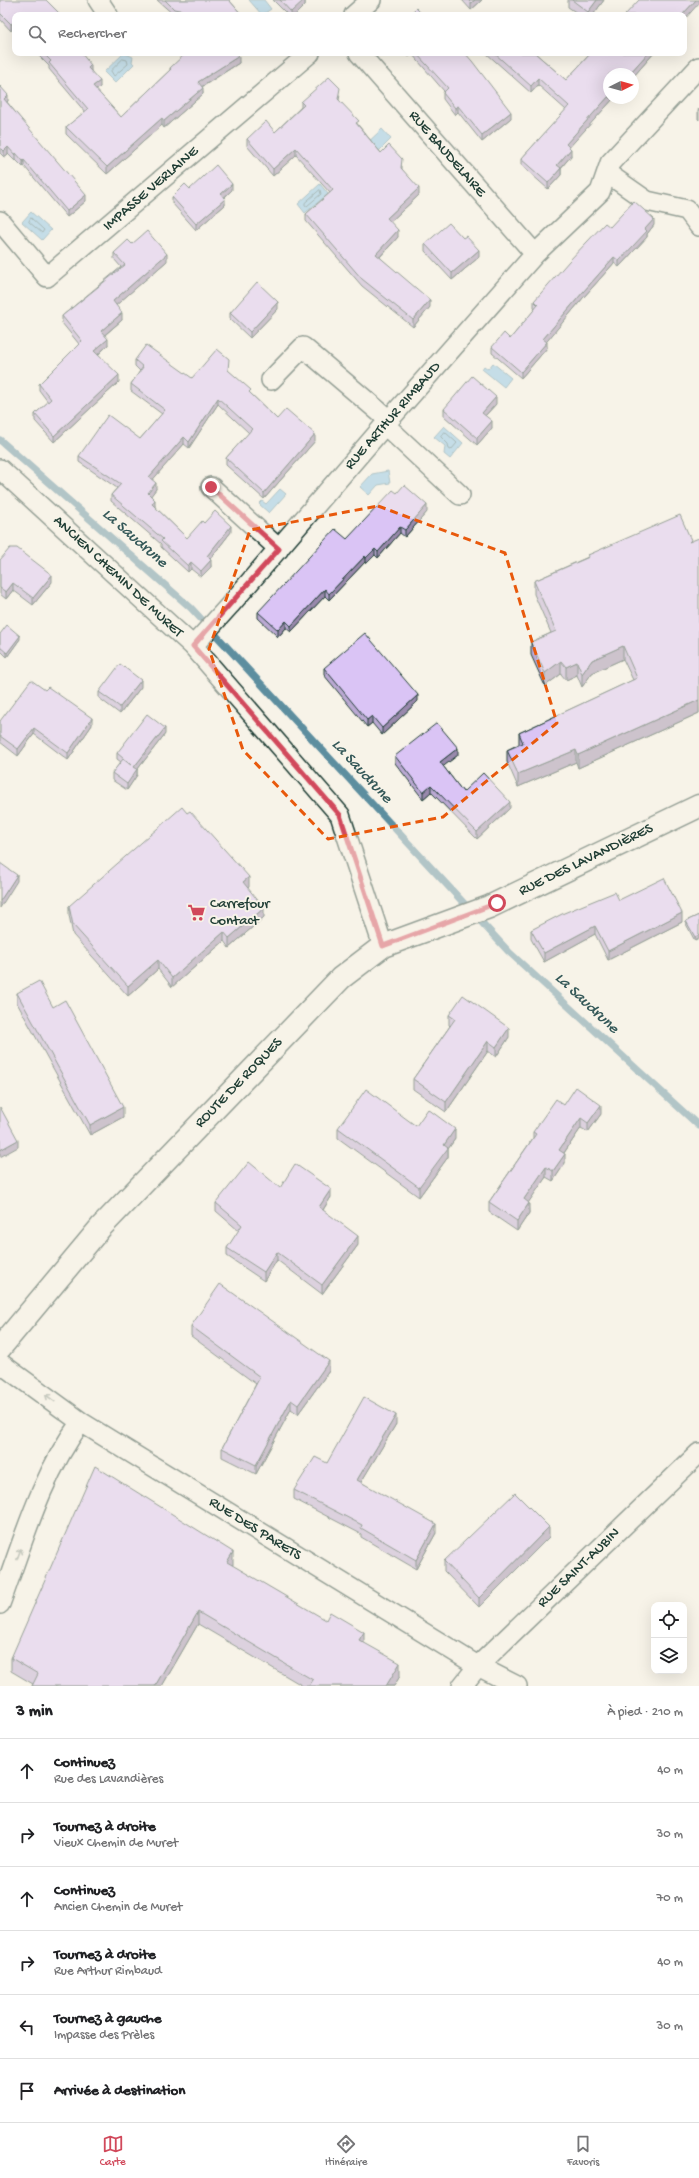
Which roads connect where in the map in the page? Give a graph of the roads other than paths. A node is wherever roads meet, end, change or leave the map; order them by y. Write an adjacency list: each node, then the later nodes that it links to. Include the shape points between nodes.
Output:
1 (98, 0): 3 (street)
2 (371, 0): 4 (street)
3 (106, 12)
4 (357, 12)
5 (306, 56): 9 (street, IMPASSE VERLAINE, via 47,277)
6 (362, 56): 11 (street, RUE BAUDELAIRE)
7 (699, 67): 8 (street, via 610,163)
8 (607, 173): 10 (street, via 647,201 687,210); 11 (street, RUE ARTHUR RIMBAUD, via 600,192)
9 (0, 221)
10 (699, 226)
11 (535, 254): 13 (street, RUE ARTHUR RIMBAUD)
12 (271, 380): 13 (street, via 303,347)
13 (387, 423): 16 (street); 17 (street, RUE ARTHUR RIMBAUD)
14 (0, 468): 18 (street, ANCIEN CHEMIN DE MURET)
15 (211, 487): 17 (street)
16 (460, 495)
17 (279, 549): 18 (street, RUE ARTHUR RIMBAUD)
18 (193, 646): 20 (street, ANCIEN CHEMIN DE MURET, via 340,815)
19 (699, 806): 20 (street, RUE DES LAVANDIÈRES, via 497,903)
20 (383, 946): 21 (street, ROUTE DE ROQUES, via 341,978 101,1227)
21 (0, 1348)
22 (0, 1363): 23 (street, RUE DES PARETS, one-way to 22)
23 (81, 1422): 25 (street, one-way to 23, via 45,1481 66,1442); 26 (street, RUE DES PARETS)
24 (699, 1453): 26 (street, RUE SAINT-AUBIN)
25 (0, 1604)
26 (478, 1666): 27 (street, RUE SAINT-AUBIN); 28 (street, RUE DES PARETS)
27 (462, 1686)
28 (517, 1686)

